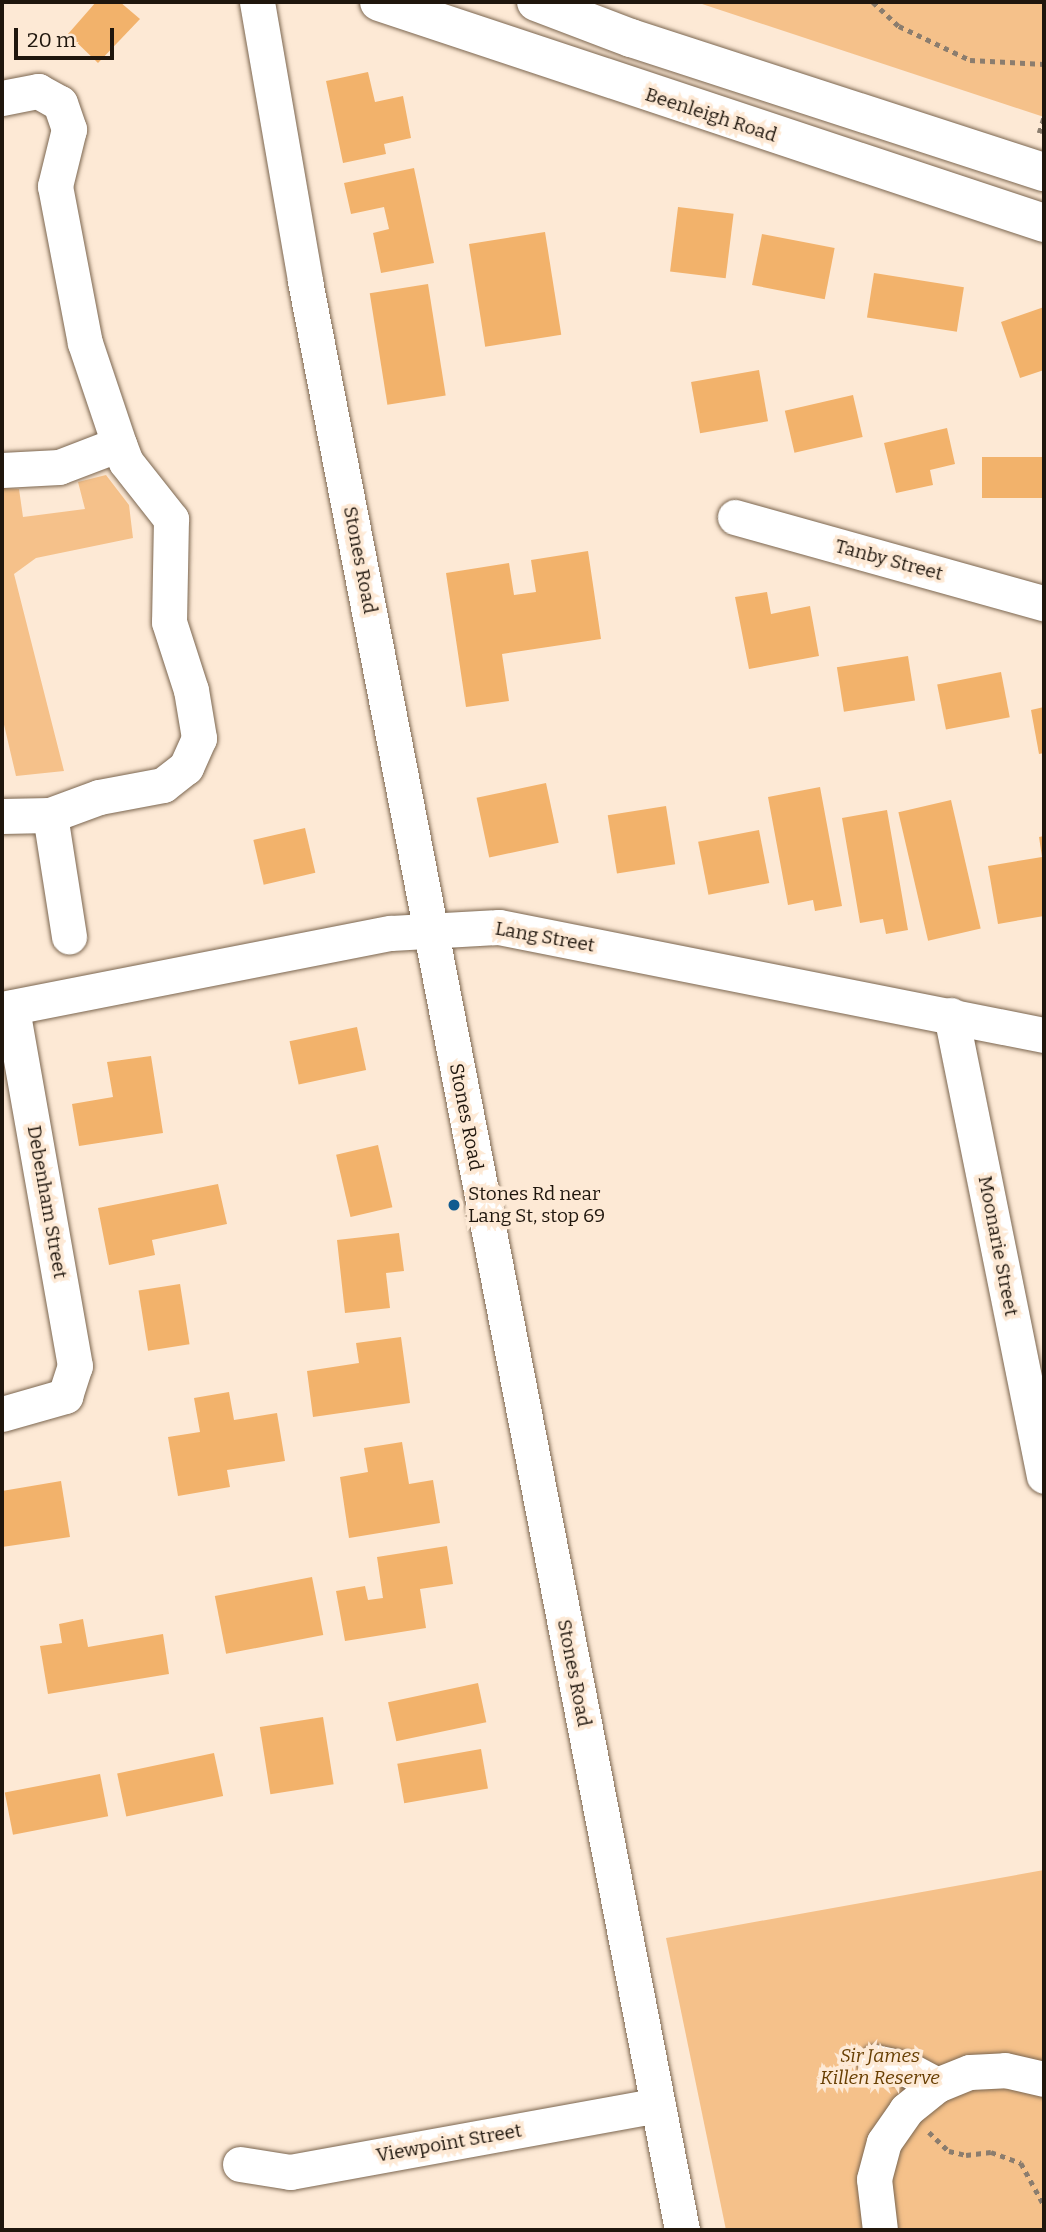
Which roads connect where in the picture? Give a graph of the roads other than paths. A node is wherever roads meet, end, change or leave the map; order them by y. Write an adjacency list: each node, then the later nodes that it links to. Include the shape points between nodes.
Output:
1 (257, 2): 13 (street, Stones Road)
2 (379, 2): 6 (main road, Beenleigh Road)
3 (536, 2): 5 (main road, via 632,38)
4 (2, 98): 7 (street, via 38,91 60,103 69,129 55,186 85,343)
5 (1044, 172)
6 (1044, 223)
7 (119, 444): 8 (street, via 59,467); 11 (street, via 126,462 171,519 169,622 191,690 199,738 186,767 163,785 99,797)
8 (2, 470)
9 (735, 517): 10 (street, Tanby Street)
10 (1044, 603)
11 (50, 815): 12 (street); 14 (street)
12 (2, 816)
13 (429, 929): 15 (street, Lang Street); 16 (street, Lang Street, via 499,927); 23 (street, Stones Road)
14 (69, 937)
15 (7, 1008): 18 (street, Debenham Street, via 75,1366 65,1396)
16 (951, 1015): 17 (street, Lang Street); 19 (street, Moonarie Street)
17 (1044, 1035)
18 (2, 1414)
19 (1044, 1476)
20 (875, 2062): 22 (street, via 907,2069)
21 (1044, 2079): 22 (street, via 1005,2070 970,2072)
22 (937, 2085): 26 (street, via 906,2110 884,2142 874,2179)
23 (658, 2105): 24 (street, Viewpoint Street, via 290,2172); 25 (street, Stones Road)
24 (240, 2165)
25 (682, 2230)
26 (880, 2230)

